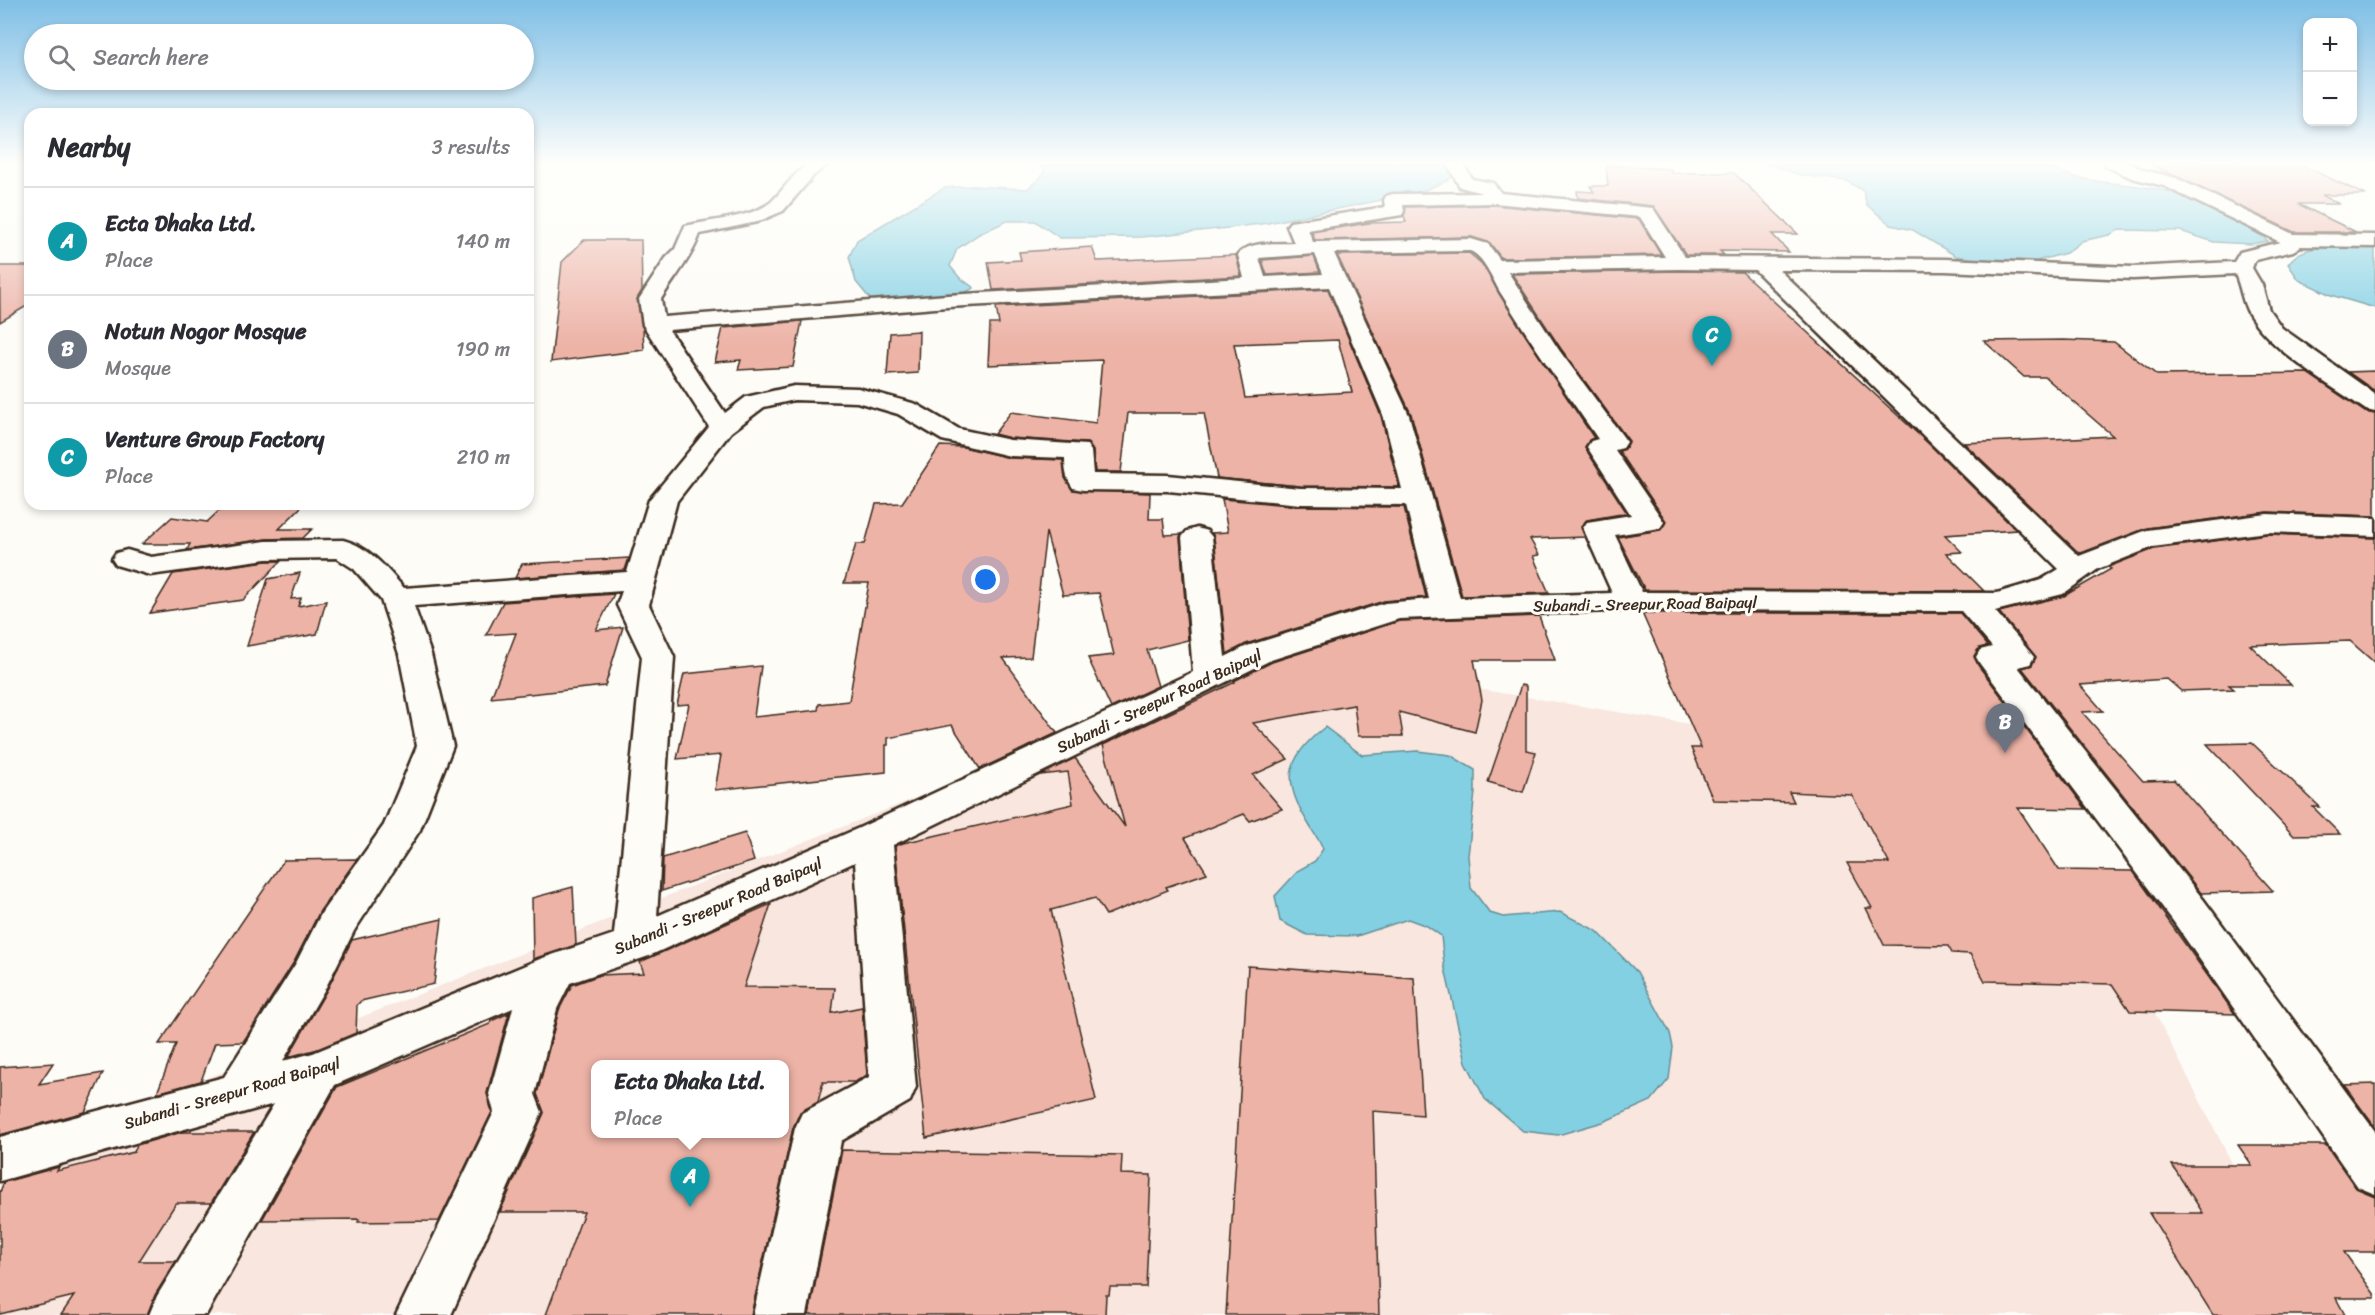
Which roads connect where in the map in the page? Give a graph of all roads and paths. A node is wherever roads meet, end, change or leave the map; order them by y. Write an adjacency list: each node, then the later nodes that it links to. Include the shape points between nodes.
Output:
1 (724, 223): 14 (street, via 692,230 684,251 651,299)
2 (1314, 223): 7 (street, via 1297,226)
3 (1653, 223): 8 (street)
4 (2256, 223): 5 (street)
5 (2290, 240): 6 (street); 11 (street, via 2292,244 2286,247 2247,256)
6 (2375, 241)
7 (1314, 248): 10 (street, via 1471,245 1481,248); 12 (street); 13 (street, via 1252,252 1248,255)
8 (1679, 263): 9 (street); 10 (street)
9 (1762, 265): 11 (street, via 1945,265 2133,273); 21 (street)
10 (1494, 266): 24 (street, via 1549,353 1614,442 1600,447 1650,522 1597,528)
11 (2242, 268): 15 (street, via 2258,311 2274,333)
12 (1336, 280): 13 (street); 17 (street, via 1396,415)
13 (1256, 284): 14 (street, via 947,301)
14 (654, 325): 16 (street)
15 (2375, 405)
16 (722, 427): 17 (street, via 755,402 794,393 858,395 907,409 951,435 1010,448 1078,452 1083,482 1168,483 1300,496); 22 (street, via 663,500)
17 (1417, 497): 26 (street)
18 (2375, 527): 21 (street, Subandi - Sreepur Road Baipayl, via 2268,523 2147,539)
19 (1197, 537): 27 (street)
20 (127, 559): 23 (street, via 150,566 266,550 343,549 365,563)
21 (2077, 570): 25 (street, Subandi - Sreepur Road Baipayl, via 2052,587 1998,602)
22 (640, 580): 23 (street); 29 (street, via 633,605 658,657)
23 (396, 598): 32 (street, via 415,654 435,746 401,830 337,923 311,975)
24 (1631, 601): 25 (street, Subandi - Sreepur Road Baipayl); 26 (street, Subandi - Sreepur Road Baipayl)
25 (1972, 604): 34 (street, via 2018,657 1992,657 2104,798 2289,1046)
26 (1447, 608): 27 (street, Subandi - Sreepur Road Baipayl, via 1396,610 1259,653)
27 (1210, 678): 28 (street, Subandi - Sreepur Road Baipayl)
28 (873, 838): 29 (street, Subandi - Sreepur Road Baipayl); 37 (street, via 893,1087 819,1128)
29 (634, 944): 30 (street, Subandi - Sreepur Road Baipayl)
30 (555, 971): 31 (street, Subandi - Sreepur Road Baipayl); 36 (street, via 535,1010 512,1094 518,1112)
31 (319, 1071): 32 (street, Subandi - Sreepur Road Baipayl); 35 (street)
32 (240, 1092): 33 (street, Subandi - Sreepur Road Baipayl)
33 (2, 1164)
34 (2375, 1171)
35 (176, 1315)
36 (423, 1315)
37 (780, 1315)

